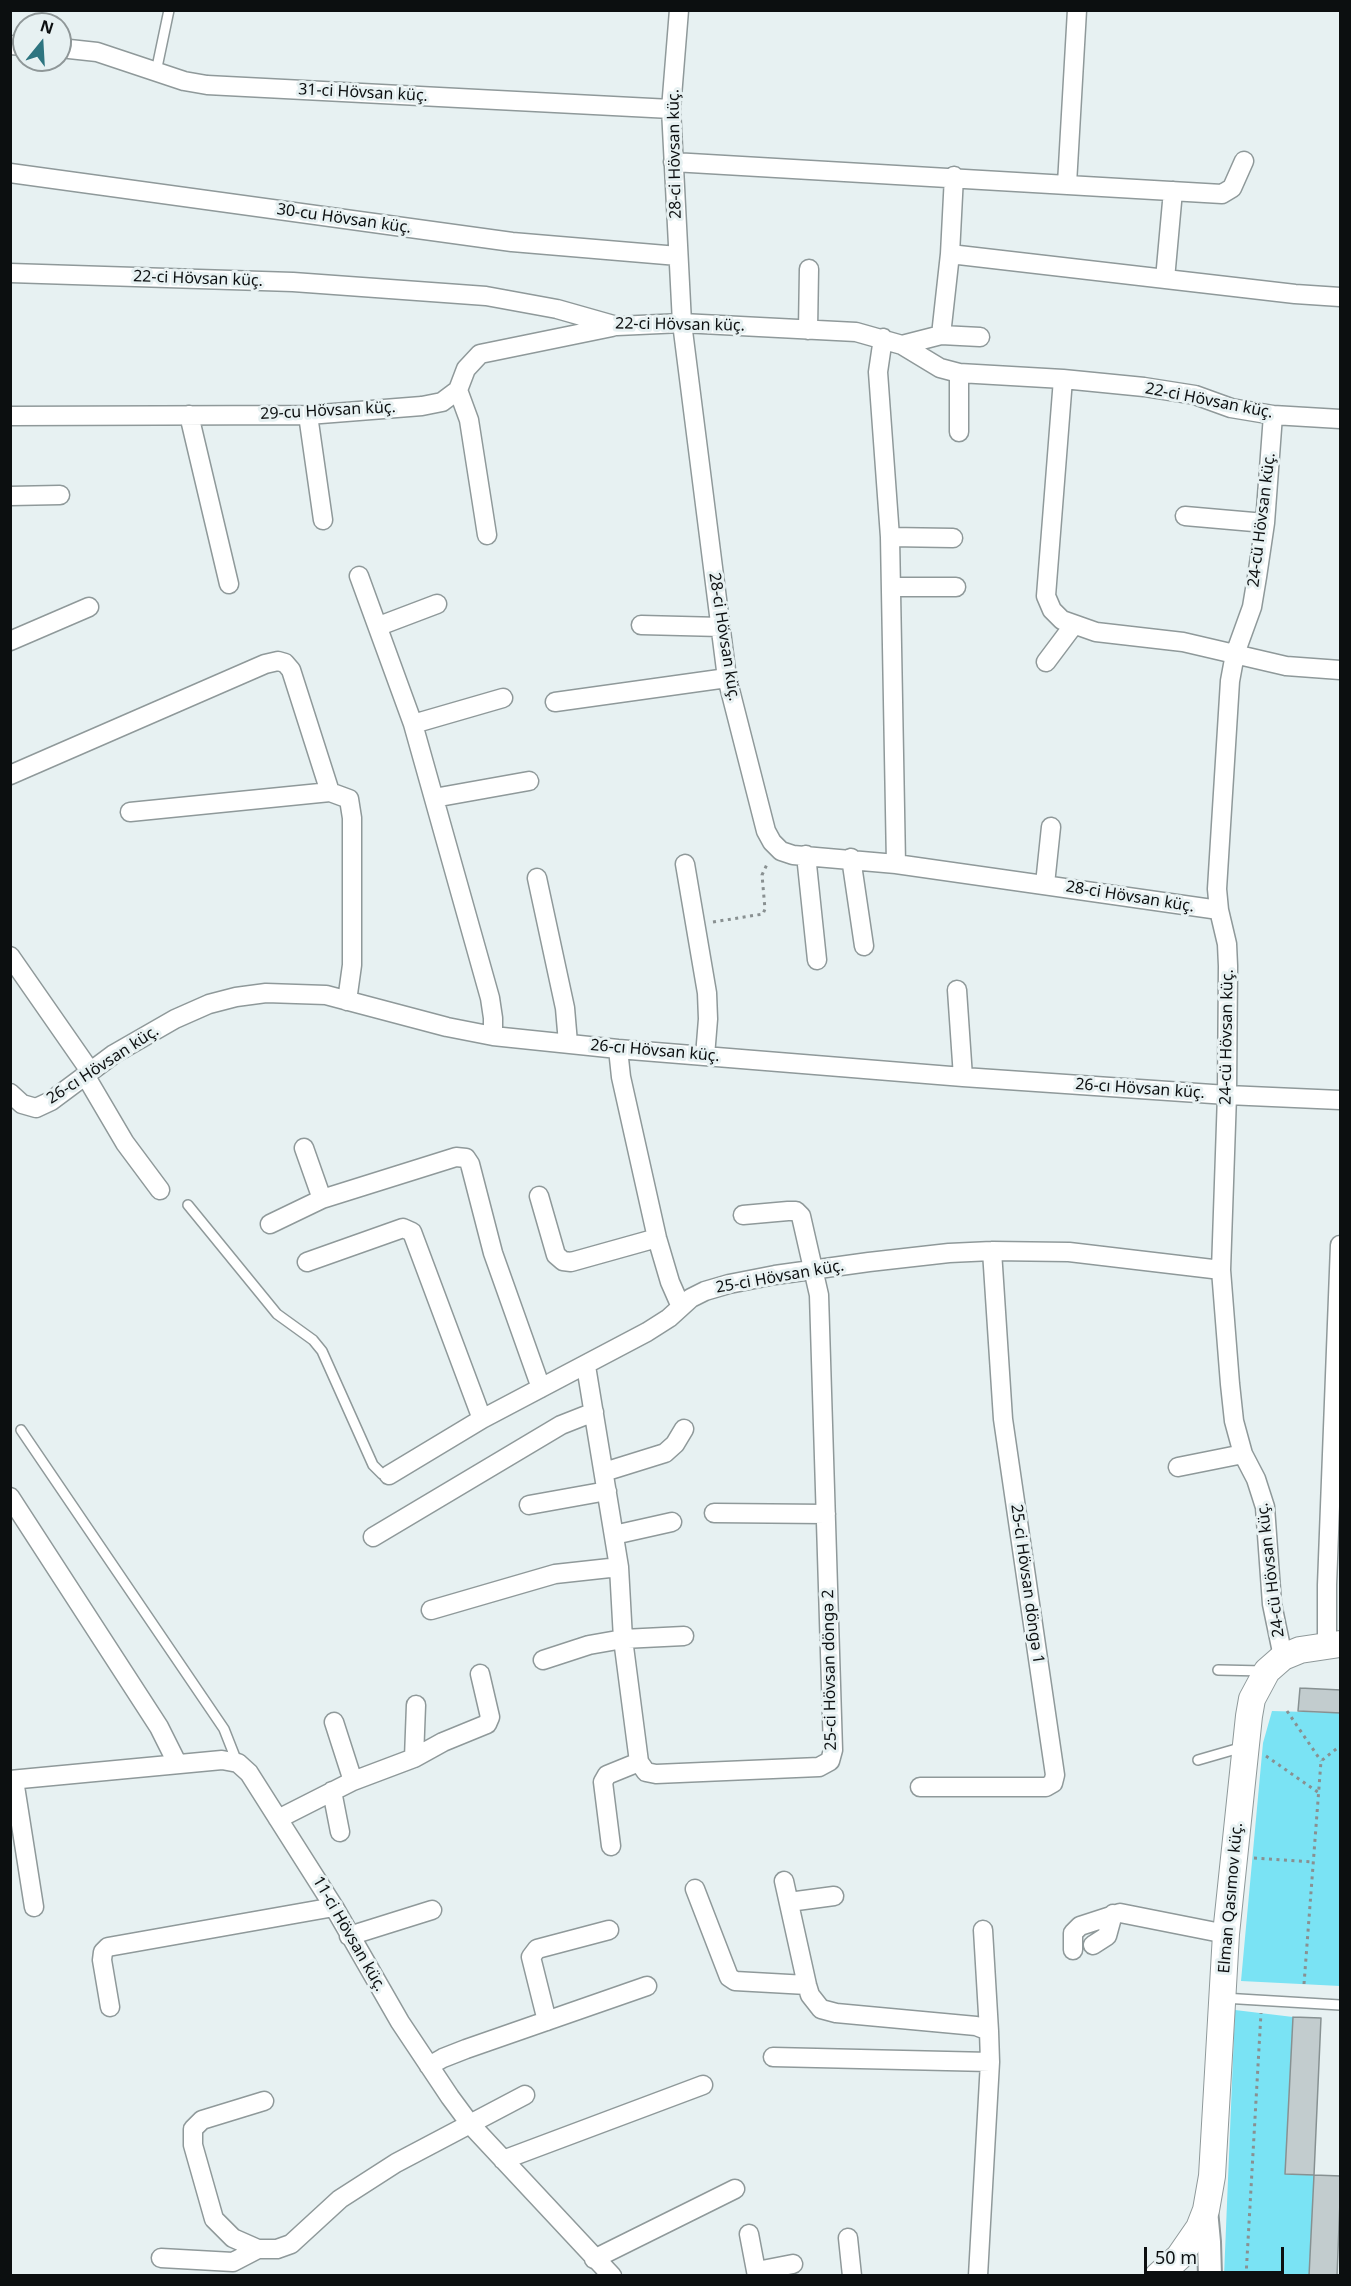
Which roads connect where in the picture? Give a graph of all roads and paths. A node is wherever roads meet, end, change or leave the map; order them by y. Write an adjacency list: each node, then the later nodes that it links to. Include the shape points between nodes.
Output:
1 (169, 10): 5 (lane)
2 (679, 10): 6 (street, 28-ci Hövsan küç.)
3 (1077, 10): 11 (street)
4 (72, 49): 5 (street, 31-ci Hövsan küç., via 97,52)
5 (156, 72): 6 (street, 31-ci Hövsan küç., via 207,85)
6 (671, 109): 8 (street, 28-ci Hövsan küç.)
7 (1244, 160): 12 (street, via 1232,188 1222,194)
8 (673, 162): 10 (street); 14 (street, 28-ci Hövsan küç.)
9 (10, 173): 14 (street, 30-cu Hövsan küç., via 512,242)
10 (954, 176): 11 (street); 13 (street)
11 (1067, 184): 12 (street)
12 (1173, 191): 17 (street)
13 (950, 254): 17 (street); 22 (street)
14 (678, 256): 19 (street, 28-ci Hövsan küç.)
15 (809, 269): 21 (street)
16 (10, 273): 20 (street, 22-ci Hövsan küç., via 292,282 486,296 557,309)
17 (1165, 279): 18 (street)
18 (1341, 297)
19 (682, 323): 20 (street, 22-ci Hövsan küç.); 21 (street, 22-ci Hövsan küç.); 52 (street, 28-ci Hövsan küç.)
20 (617, 326): 28 (street, via 480,354 465,369)
21 (808, 330): 24 (street, 22-ci Hövsan küç., via 856,332)
22 (941, 336): 23 (street); 25 (street)
23 (980, 337)
24 (882, 338): 25 (street, 22-ci Hövsan küç.); 41 (street, via 878,372)
25 (902, 345): 26 (street, 22-ci Hövsan küç., via 940,368)
26 (959, 373): 27 (street, 22-ci Hövsan küç.); 34 (street)
27 (1063, 379): 31 (street, 22-ci Hövsan küç., via 1176,391 1231,408); 51 (street, via 1046,596 1053,610)
28 (458, 390): 30 (street, 29-cu Hövsan küç., via 442,402 422,406); 40 (street, via 469,420)
29 (189, 415): 30 (street, 29-cu Hövsan küç.); 32 (street, 29-cu Hövsan küç.); 44 (street)
30 (308, 415): 38 (street)
31 (1273, 415): 33 (street, 22-ci Hövsan küç.); 39 (street, 24-cü Hövsan küç.)
32 (10, 416)
33 (1341, 419)
34 (960, 432)
35 (60, 495): 36 (street)
36 (10, 496)
37 (1185, 516): 39 (street)
38 (322, 520)
39 (1266, 523): 54 (street, 24-cü Hövsan küç., via 1252,607)
40 (487, 535)
41 (890, 537): 42 (street); 45 (street)
42 (953, 537)
43 (360, 576): 50 (street)
44 (229, 584)
45 (891, 587): 46 (street); 71 (street)
46 (956, 587)
47 (437, 604): 50 (street)
48 (89, 607): 53 (street)
49 (641, 625): 52 (street)
50 (379, 626): 60 (street)
51 (1073, 626): 54 (street); 55 (street)
52 (721, 627): 57 (street, 28-ci Hövsan küç.)
53 (10, 641)
54 (1235, 654): 56 (street, via 1286,666); 74 (street, 24-cü Hövsan küç., via 1230,681 1217,889)
55 (1047, 662)
56 (1341, 670)
57 (727, 678): 59 (street); 67 (street, 28-ci Hövsan küç., via 766,831)
58 (503, 698): 60 (street)
59 (555, 702)
60 (413, 724): 64 (street)
61 (10, 775): 63 (street, via 278,661 291,670)
62 (529, 781): 64 (street)
63 (330, 792): 65 (street); 80 (street, via 349,799 352,818 352,965)
64 (434, 798): 81 (street, via 490,998)
65 (129, 812)
66 (1050, 827): 73 (street)
67 (781, 851): 68 (street, 28-ci Hövsan küç.); 75 (path, via 769,860 762,875 763,914)
68 (807, 855): 69 (street, 28-ci Hövsan küç.); 78 (street)
69 (851, 858): 71 (street, 28-ci Hövsan küç.); 76 (street)
70 (685, 864): 75 (street)
71 (896, 864): 73 (street, 28-ci Hövsan küç.)
72 (537, 878): 82 (street, via 565,1008)
73 (1045, 884): 74 (street, 28-ci Hövsan küç.)
74 (1219, 910): 88 (street, 24-cü Hövsan küç., via 1227,944)
75 (694, 925): 84 (street, via 706,993)
76 (864, 946)
77 (10, 956): 85 (street)
78 (817, 960)
79 (957, 990): 86 (street)
80 (347, 1001): 81 (street, 26-cı Hövsan küç.); 85 (street, 26-cı Hövsan küç., via 326,995 266,993 209,1004 175,1019)
81 (493, 1036): 82 (street, 26-cı Hövsan küç.)
82 (568, 1043): 83 (street, 26-cı Hövsan küç.)
83 (618, 1049): 84 (street, 26-cı Hövsan küç.); 97 (street)
84 (705, 1056): 86 (street, 26-cı Hövsan küç.)
85 (88, 1073): 87 (street, 26-cı Hövsan küç., via 36,1108 22,1104); 91 (street, via 134,1157)
86 (963, 1077): 88 (street, 26-cı Hövsan küç.)
87 (10, 1093)
88 (1227, 1095): 89 (street, 26-cı Hövsan küç.); 102 (street, 24-cü Hövsan küç.)
89 (1341, 1100)
90 (304, 1148): 93 (street)
91 (160, 1190)
92 (539, 1196): 97 (street, via 556,1255 563,1261)
93 (322, 1199): 96 (street); 105 (street, via 456,1157 465,1158 470,1164 493,1253)
94 (188, 1205): 113 (lane, via 278,1314 313,1340 322,1352 373,1465)
95 (743, 1215): 101 (street, 25-ci Hövsan döngə 2, via 796,1211 801,1216)
96 (270, 1224)
97 (657, 1238): 103 (street)
98 (1341, 1245): 126 (street, via 1327,1585)
99 (992, 1251): 101 (street, 25-ci Hövsan küç.); 102 (street, 25-ci Hövsan küç., via 1069,1252); 144 (street, 25-ci Hövsan döngə 1, via 1003,1419 1053,1783 1046,1787)
100 (307, 1262): 107 (street, via 403,1228 412,1232)
101 (814, 1270): 103 (street, 25-ci Hövsan küç., via 729,1284 705,1291); 118 (street, 25-ci Hövsan döngə 2, via 819,1295)
102 (1221, 1270): 110 (street, 24-cü Hövsan küç., via 1234,1421)
103 (681, 1307): 104 (street, 25-ci Hövsan küç., via 647,1332)
104 (586, 1366): 105 (street, 25-ci Hövsan küç.); 106 (street)
105 (541, 1388): 107 (street, 25-ci Hövsan küç.)
106 (594, 1412): 112 (street); 121 (street, via 561,1425)
107 (482, 1419): 113 (street, 25-ci Hövsan küç.)
108 (684, 1429): 112 (street, via 664,1453)
109 (21, 1430): 141 (lane, via 224,1729)
110 (1243, 1454): 111 (street); 128 (street, 24-cü Hövsan küç., via 1265,1507)
111 (1178, 1467)
112 (604, 1472): 114 (street)
113 (388, 1475)
114 (607, 1491): 116 (street); 120 (street)
115 (10, 1497): 140 (street, via 159,1727)
116 (530, 1504)
117 (714, 1513): 118 (street)
118 (826, 1514): 139 (street, 25-ci Hövsan döngə 2, via 833,1750 830,1761 819,1767 656,1774 646,1772)
119 (672, 1522): 120 (street)
120 (614, 1536): 122 (street)
121 (373, 1537)
122 (619, 1567): 123 (street, via 555,1574); 125 (street)
123 (431, 1610)
124 (684, 1636): 125 (street)
125 (623, 1639): 127 (street); 139 (street)
126 (1334, 1645): 128 (main road, via 1300,1650)
127 (543, 1660)
128 (1275, 1664): 129 (lane); 135 (main road, Elman Qasımov küç., via 1252,1699)
129 (1218, 1670)
130 (480, 1674): 136 (street, via 490,1717 487,1724)
131 (416, 1704): 136 (street)
132 (1287, 1711): 138 (path)
133 (334, 1722): 143 (street)
134 (1341, 1746): 138 (path)
135 (1254, 1750): 137 (lane); 146 (path); 162 (main road, Elman Qasımov küç.)
136 (414, 1758): 143 (street)
137 (1198, 1760)
138 (1321, 1761): 146 (path)
139 (639, 1762): 149 (street, via 607,1775 603,1782)
140 (177, 1763): 141 (street); 142 (street)
141 (238, 1763): 147 (street, 11-ci Hövsan küç., via 249,1773)
142 (12, 1780): 156 (street)
143 (353, 1780): 145 (street)
144 (920, 1787)
145 (332, 1791): 147 (street); 148 (street)
146 (1319, 1792): 151 (path)
147 (278, 1819): 157 (street, 11-ci Hövsan küç.)
148 (340, 1832)
149 (612, 1846)
150 (1252, 1858): 151 (path)
151 (1313, 1862): 166 (path)
152 (784, 1881): 155 (street)
153 (695, 1889): 167 (street, via 729,1977 735,1982)
154 (834, 1896): 155 (street)
155 (789, 1902): 167 (street)
156 (34, 1907)
157 (334, 1907): 163 (street, 11-ci Hövsan küç.); 171 (street, via 108,1947 102,1960)
158 (432, 1911): 163 (street)
159 (1113, 1914): 162 (street); 164 (street, via 1107,1936); 165 (street, via 1080,1926 1073,1933)
160 (609, 1930): 173 (street, via 537,1949 531,1956)
161 (983, 1930): 174 (street)
162 (1226, 1934): 169 (main road, Elman Qasımov küç.)
163 (349, 1936): 177 (street, 11-ci Hövsan küç.)
164 (1093, 1945)
165 (1073, 1950)
166 (1304, 1984)
167 (807, 1985): 174 (street, via 821,2009 836,2013 976,2026)
168 (647, 1986): 173 (street)
169 (1223, 1998): 170 (lane); 184 (main road, Elman Qasımov küç., via 1212,2176)
170 (1341, 2005)
171 (110, 2007)
172 (1261, 2013): 198 (path)
173 (548, 2020): 177 (street)
174 (989, 2031): 176 (street)
175 (773, 2057): 176 (street)
176 (990, 2062): 195 (street)
177 (429, 2066): 181 (street, 11-ci Hövsan küç.)
178 (702, 2085): 182 (street)
179 (525, 2095): 181 (street)
180 (264, 2101): 187 (street, via 202,2120 193,2128 193,2145 214,2219 233,2238)
181 (470, 2124): 182 (street, 11-ci Hövsan küç.); 187 (street, via 396,2163 340,2199 291,2244)
182 (503, 2160): 189 (street, 11-ci Hövsan küç.)
183 (735, 2188): 189 (street)
184 (1206, 2210): 196 (main road, Elman Qasımov küç., via 1191,2241); 197 (street)
185 (749, 2234): 192 (street)
186 (849, 2238): 194 (street)
187 (258, 2249): 191 (street)
188 (161, 2258): 191 (street)
189 (594, 2259): 193 (street, 11-ci Hövsan küç.)
190 (793, 2264): 192 (street)
191 (231, 2269)
192 (757, 2273)
193 (612, 2276)
194 (852, 2276)
195 (978, 2276)
196 (1158, 2276)
197 (1210, 2276)
198 (1246, 2276)

